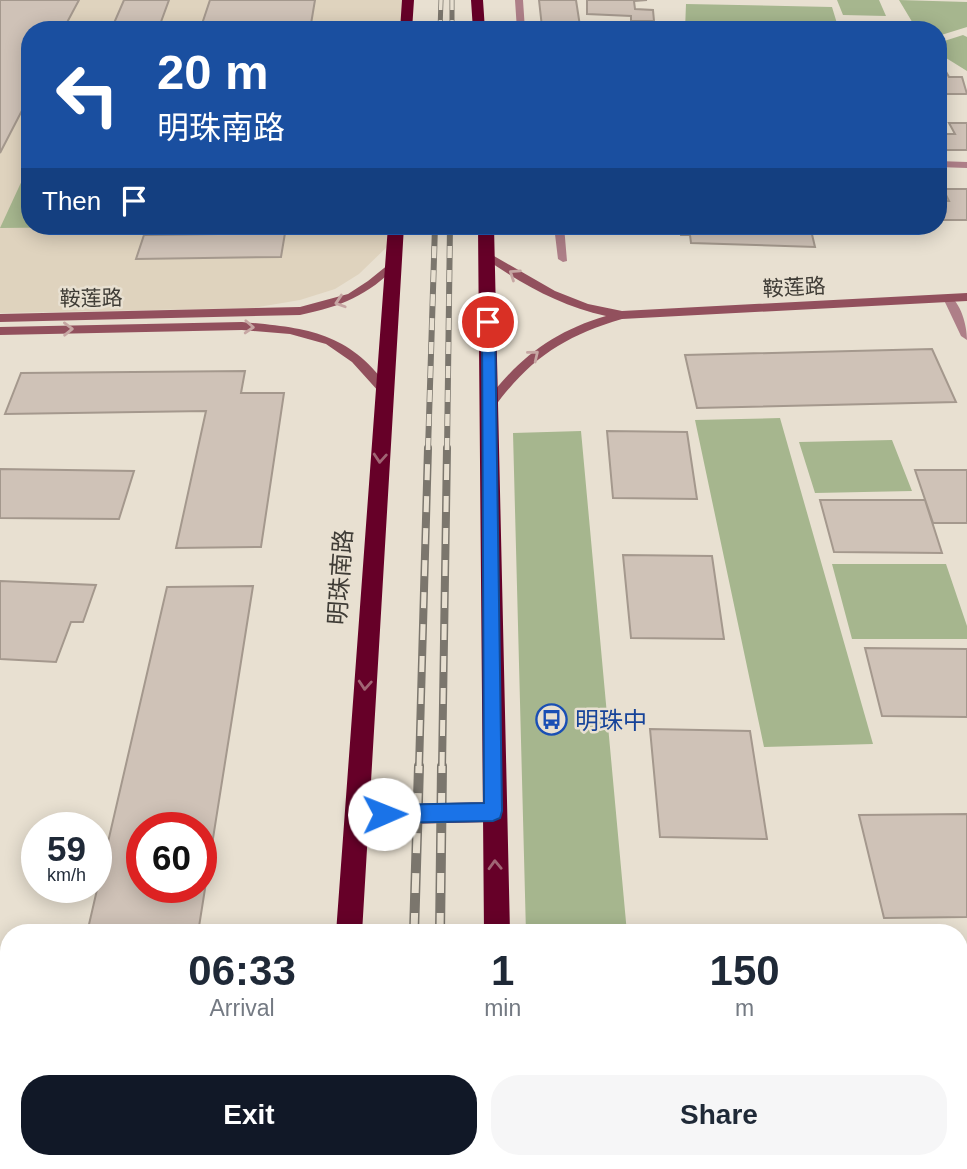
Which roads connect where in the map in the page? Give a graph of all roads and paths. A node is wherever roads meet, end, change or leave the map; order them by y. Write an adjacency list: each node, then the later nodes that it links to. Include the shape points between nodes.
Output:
1 (408, 0): 4 (highway)
2 (477, 0): 5 (highway)
3 (519, 0): 6 (lane)
4 (407, 21)
5 (478, 21)
6 (520, 21)
7 (947, 165): 8 (lane)
8 (967, 166)
9 (396, 235): 14 (highway, 明珠南路)
10 (486, 235): 12 (highway)
11 (560, 235): 13 (lane)
12 (487, 255): 17 (street, one-way to 12, via 551,296); 23 (highway)
13 (563, 259)
14 (394, 263): 19 (street, one-way to 19, via 360,295 338,304); 22 (highway, 明珠南路)
15 (967, 297): 16 (street, 鞍莲路)
16 (948, 298): 17 (street, 鞍莲路); 21 (lane)
17 (622, 315): 23 (street, one-way to 17, via 517,369 546,345)
18 (0, 318): 19 (street, 鞍莲路)
19 (182, 322): 20 (street, 鞍莲路, one-way to 19); 22 (street, one-way to 22, via 290,330 330,341 356,359)
20 (0, 331)
21 (967, 336)
22 (384, 390): 25 (highway, 明珠南路, one-way to 25)
23 (489, 406): 24 (highway)
24 (493, 811): 25 (main road); 27 (highway, one-way to 24)
25 (356, 814): 26 (highway, 明珠南路)
26 (350, 924)
27 (497, 924)

